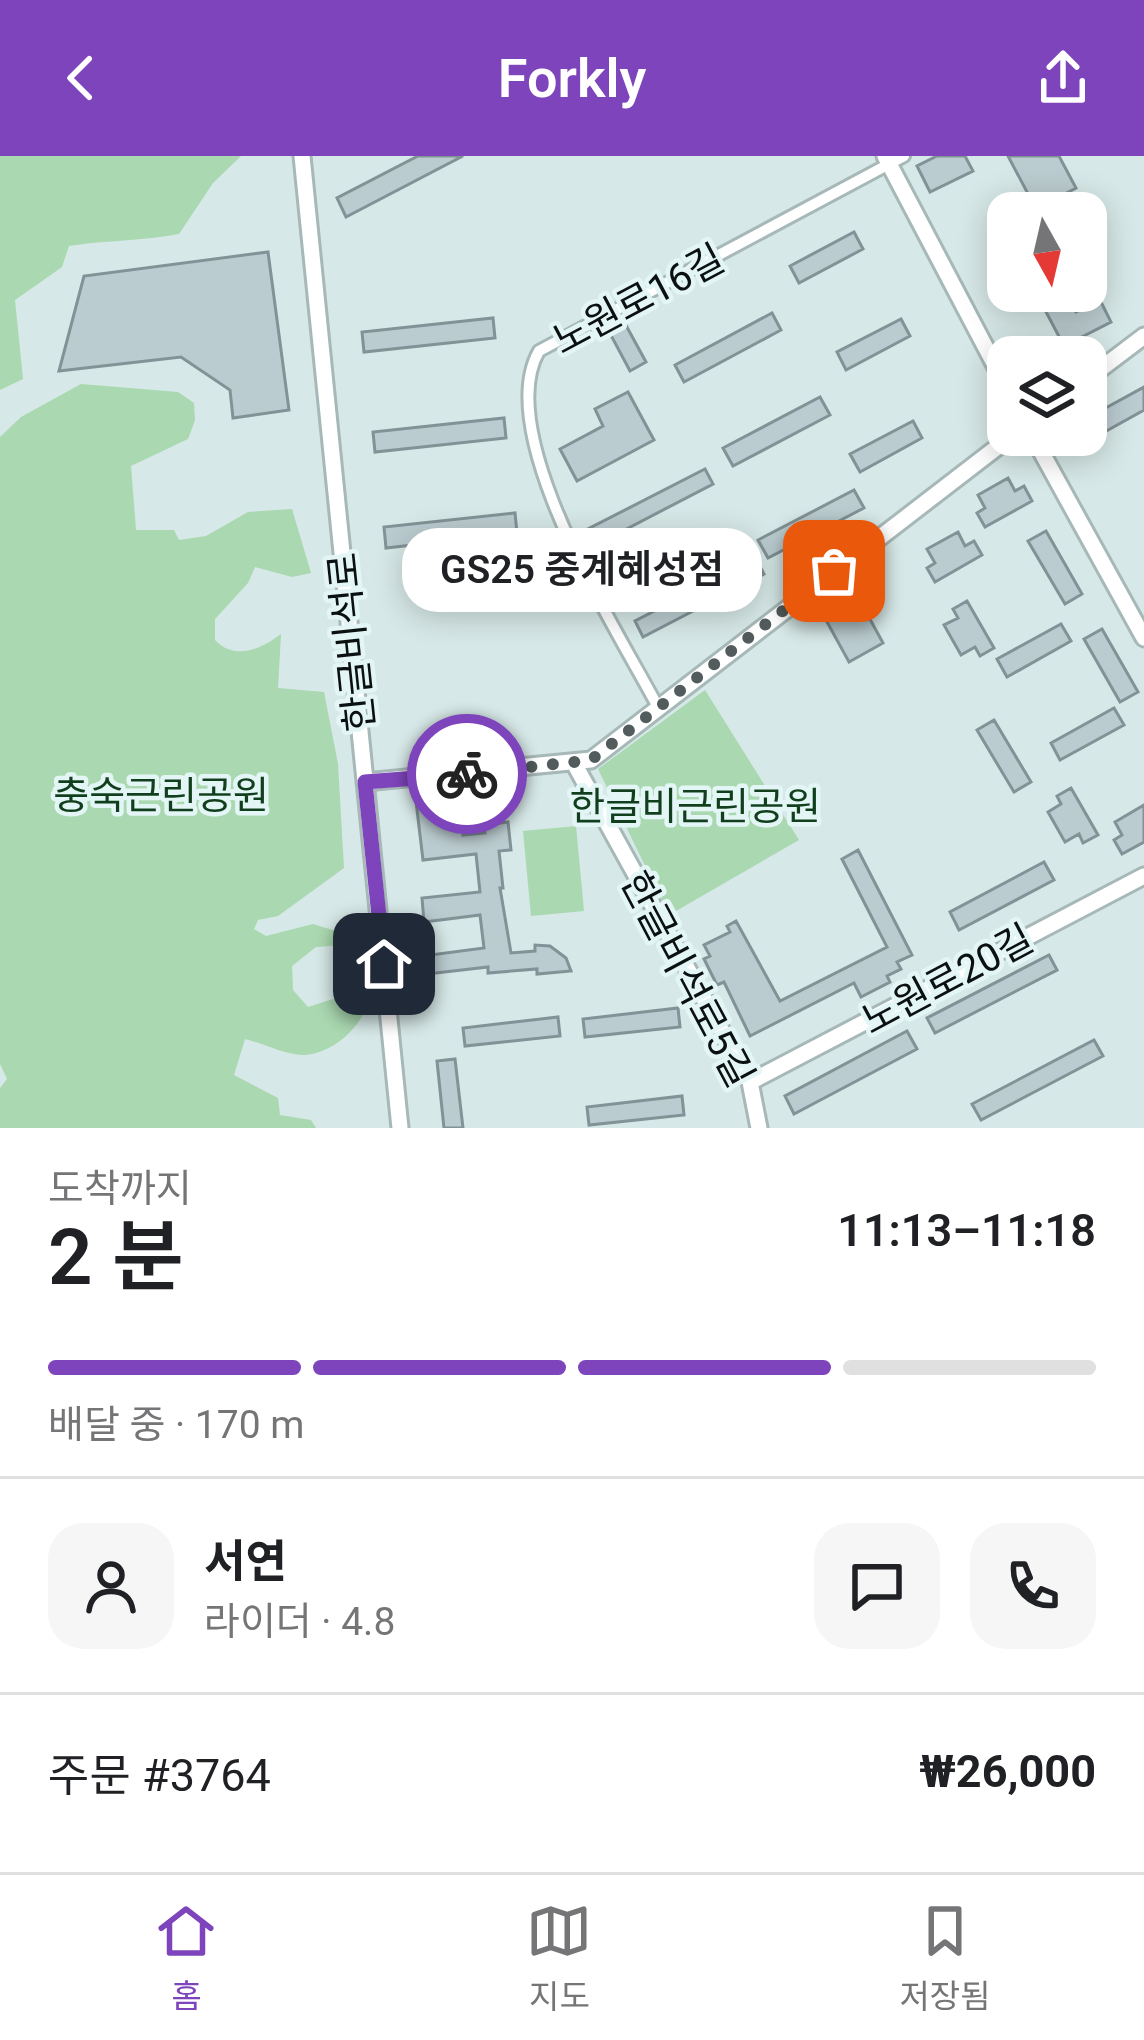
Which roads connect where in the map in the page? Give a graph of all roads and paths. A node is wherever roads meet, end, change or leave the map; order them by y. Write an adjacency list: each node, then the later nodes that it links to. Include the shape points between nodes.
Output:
1 (302, 156): 12 (street, 한글비석로)
2 (893, 159): 4 (street); 9 (street, 노원로16길, via 539,351 529,370 533,442 550,499)
3 (1144, 336): 5 (street)
4 (987, 348)
5 (1107, 364)
6 (987, 455): 9 (street)
7 (1044, 456): 8 (street)
8 (1144, 638)
9 (659, 709): 10 (street)
10 (575, 764): 11 (street); 15 (street, 한글비석로5길)
11 (487, 772): 12 (street); 13 (lane)
12 (365, 782): 16 (street, 한글비석로)
13 (493, 814)
14 (1144, 876): 15 (street, 노원로20길)
15 (749, 1082): 17 (street, 한글비석로5길)
16 (400, 1128)
17 (759, 1128)

